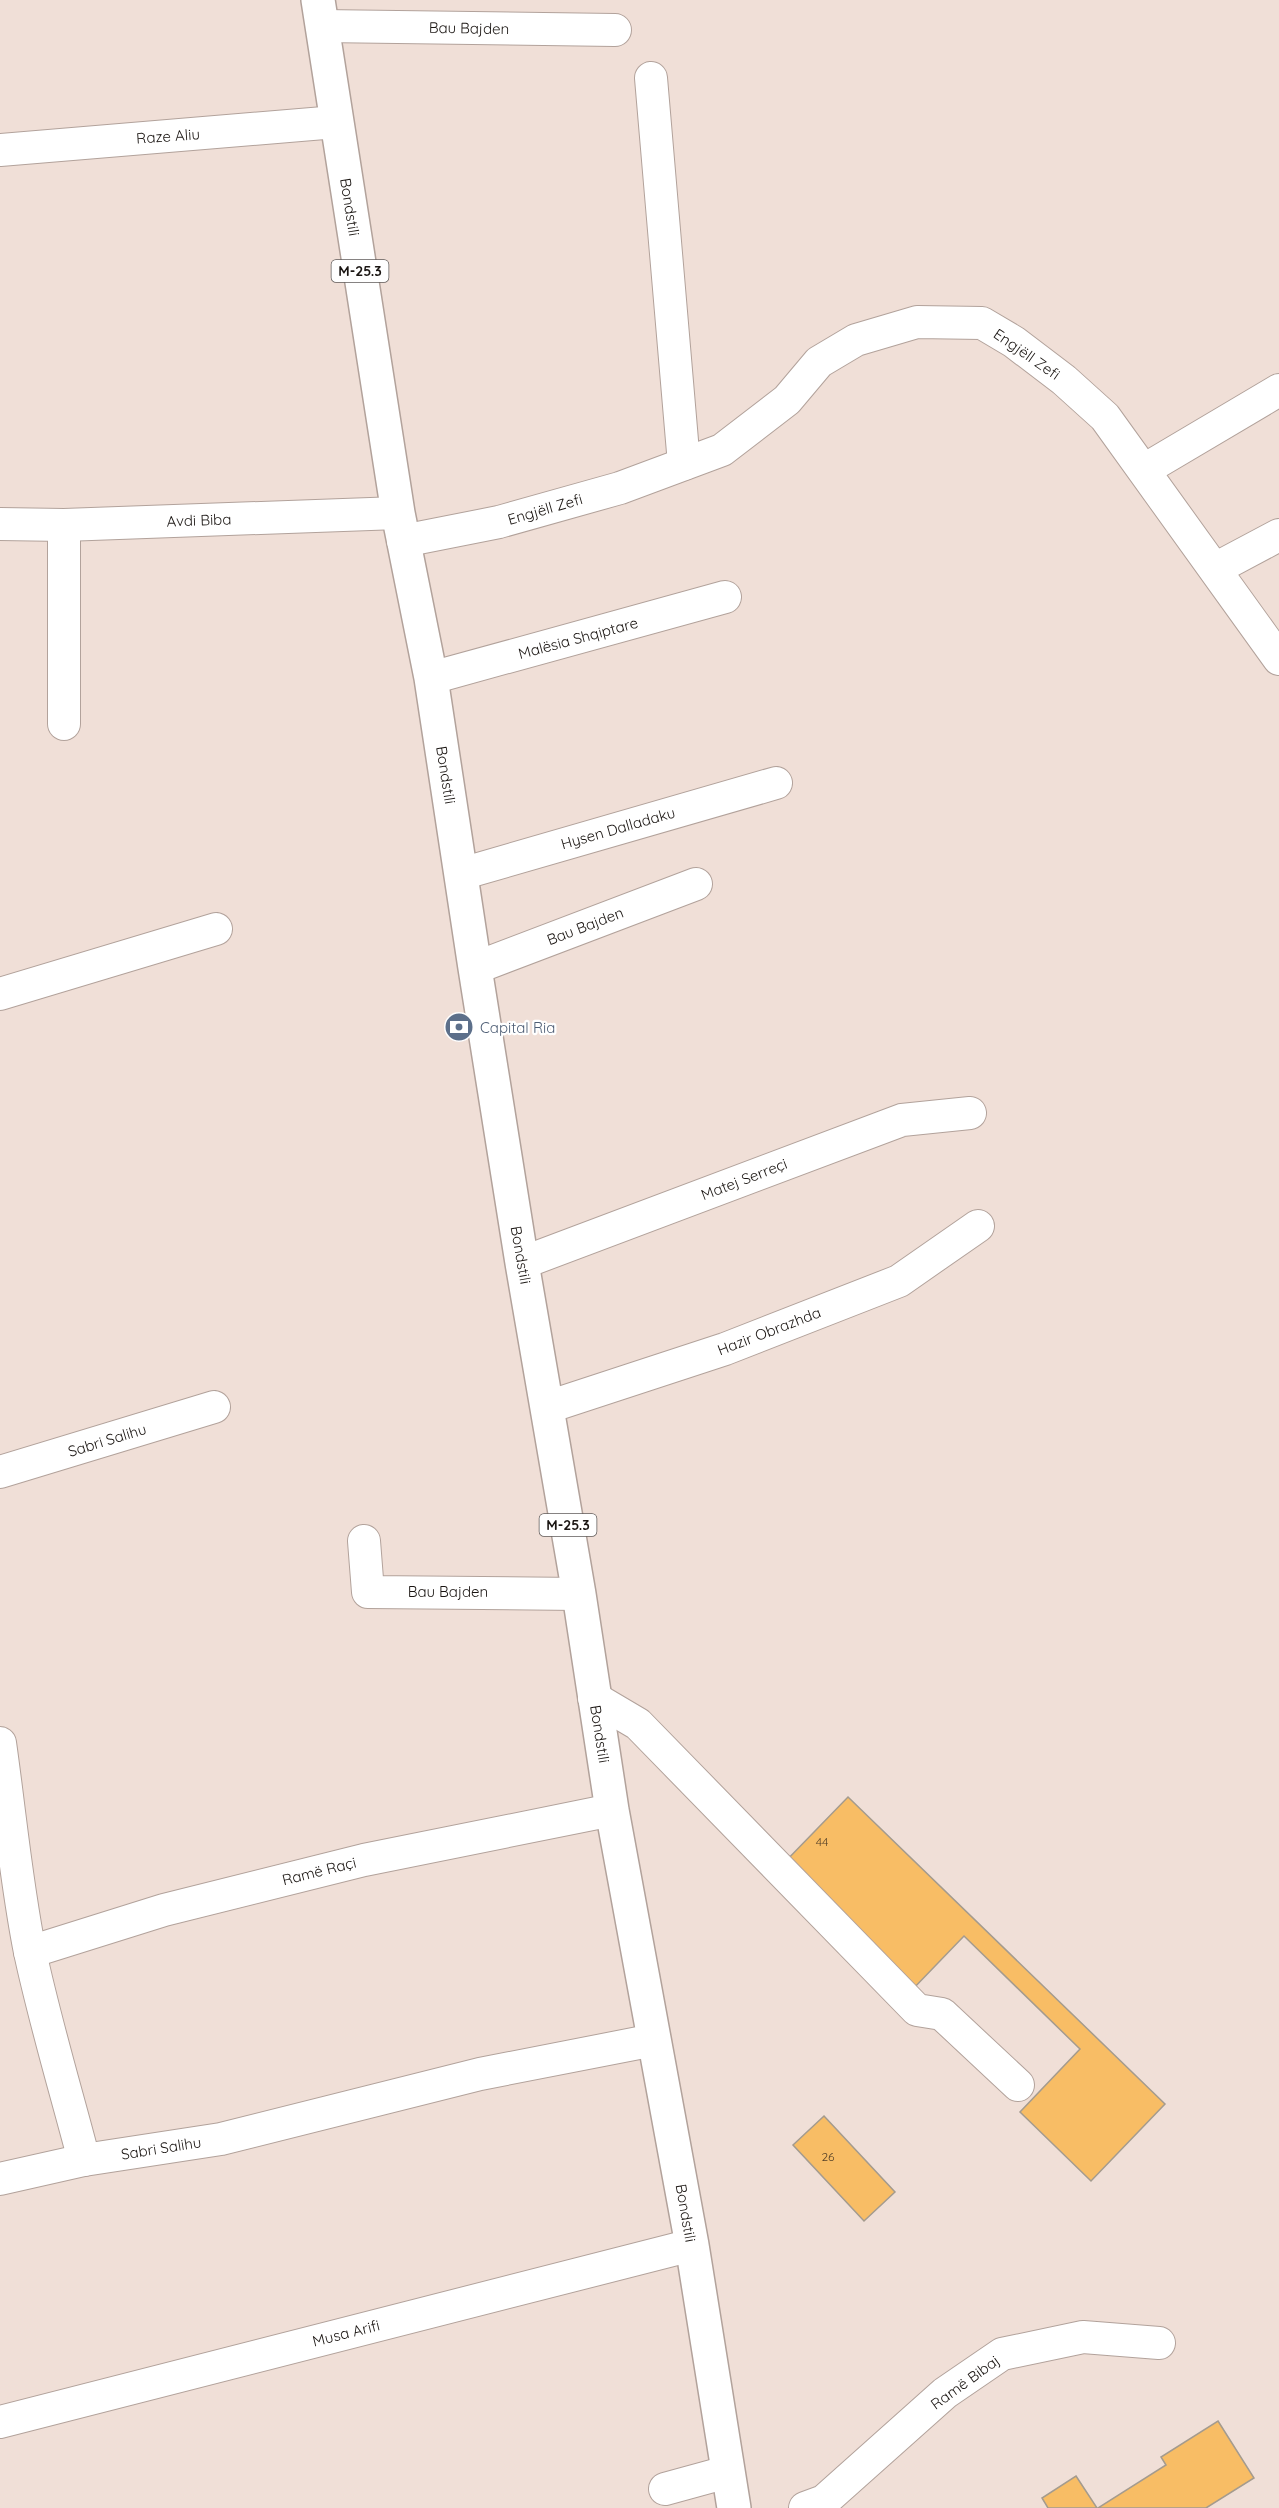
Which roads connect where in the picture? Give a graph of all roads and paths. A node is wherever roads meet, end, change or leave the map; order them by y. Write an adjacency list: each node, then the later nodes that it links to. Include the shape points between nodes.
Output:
1 (320, 13): 2 (street, Bau Bajden); 4 (main road, Bondstili / M-25.3)
2 (615, 30)
3 (651, 78): 7 (street)
4 (336, 122): 5 (street, Raze Aliu); 11 (main road, Bondstili / M-25.3)
5 (0, 150)
6 (1279, 390): 8 (street)
7 (684, 464): 8 (street, Engjëll Zefi, via 722,450 787,399 819,362 856,340 917,322 982,323 1014,342 1106,417); 11 (street, Engjëll Zefi, via 620,488 499,522)
8 (1144, 470): 13 (street, Engjëll Zefi)
9 (0, 524): 10 (street, Avdi Biba)
10 (64, 525): 11 (street, Avdi Biba); 17 (street)
11 (401, 527): 16 (main road, Bondstili / M-25.3)
12 (1279, 535): 13 (street)
13 (1215, 569): 15 (street, Engjëll Zefi)
14 (725, 597): 16 (street, Malësia Shqiptare)
15 (1279, 659)
16 (431, 678): 19 (main road, Bondstili / M-25.3)
17 (64, 724)
18 (776, 783): 19 (street, Hysen Dalladaku)
19 (461, 874): 22 (main road, Bondstili / M-25.3)
20 (696, 884): 22 (street, Bau Bajden)
21 (216, 929): 23 (street)
22 (475, 968): 26 (main road, Bondstili / M-25.3)
23 (0, 994)
24 (970, 1113): 26 (street, Matej Serreçi, via 902,1120)
25 (978, 1226): 28 (street, Hazir Obrazhda, via 898,1281 725,1349)
26 (522, 1263): 28 (main road, Bondstili / M-25.3)
27 (214, 1407): 29 (street, Sabri Salihu)
28 (548, 1407): 31 (main road, Bondstili / M-25.3)
29 (0, 1472)
30 (364, 1541): 31 (street, Bau Bajden, via 368,1592)
31 (579, 1594): 32 (main road, Bondstili / M-25.3)
32 (594, 1698): 34 (main road, Bondstili / M-25.3); 38 (street, via 638,1724 917,2010 942,2014)
33 (0, 1743): 35 (street, via 11,1819)
34 (612, 1810): 36 (street, Ramë Raçi, via 364,1860 164,1910); 37 (main road, Bondstili / M-25.3)
35 (7, 1864): 36 (street)
36 (30, 1952): 39 (street)
37 (654, 2040): 39 (street, Sabri Salihu, via 480,2074 221,2139); 41 (main road, Bondstili / M-25.3)
38 (1018, 2085)
39 (84, 2160): 40 (street, Sabri Salihu)
40 (0, 2179)
41 (692, 2245): 43 (street, Musa Arifi); 45 (main road, Bondstili / M-25.3)
42 (1159, 2343): 46 (street, Ramë Bibaj, via 1083,2337 1002,2354 945,2393 824,2501)
43 (0, 2422)
44 (665, 2489): 45 (street)
45 (728, 2494)
46 (806, 2508)

